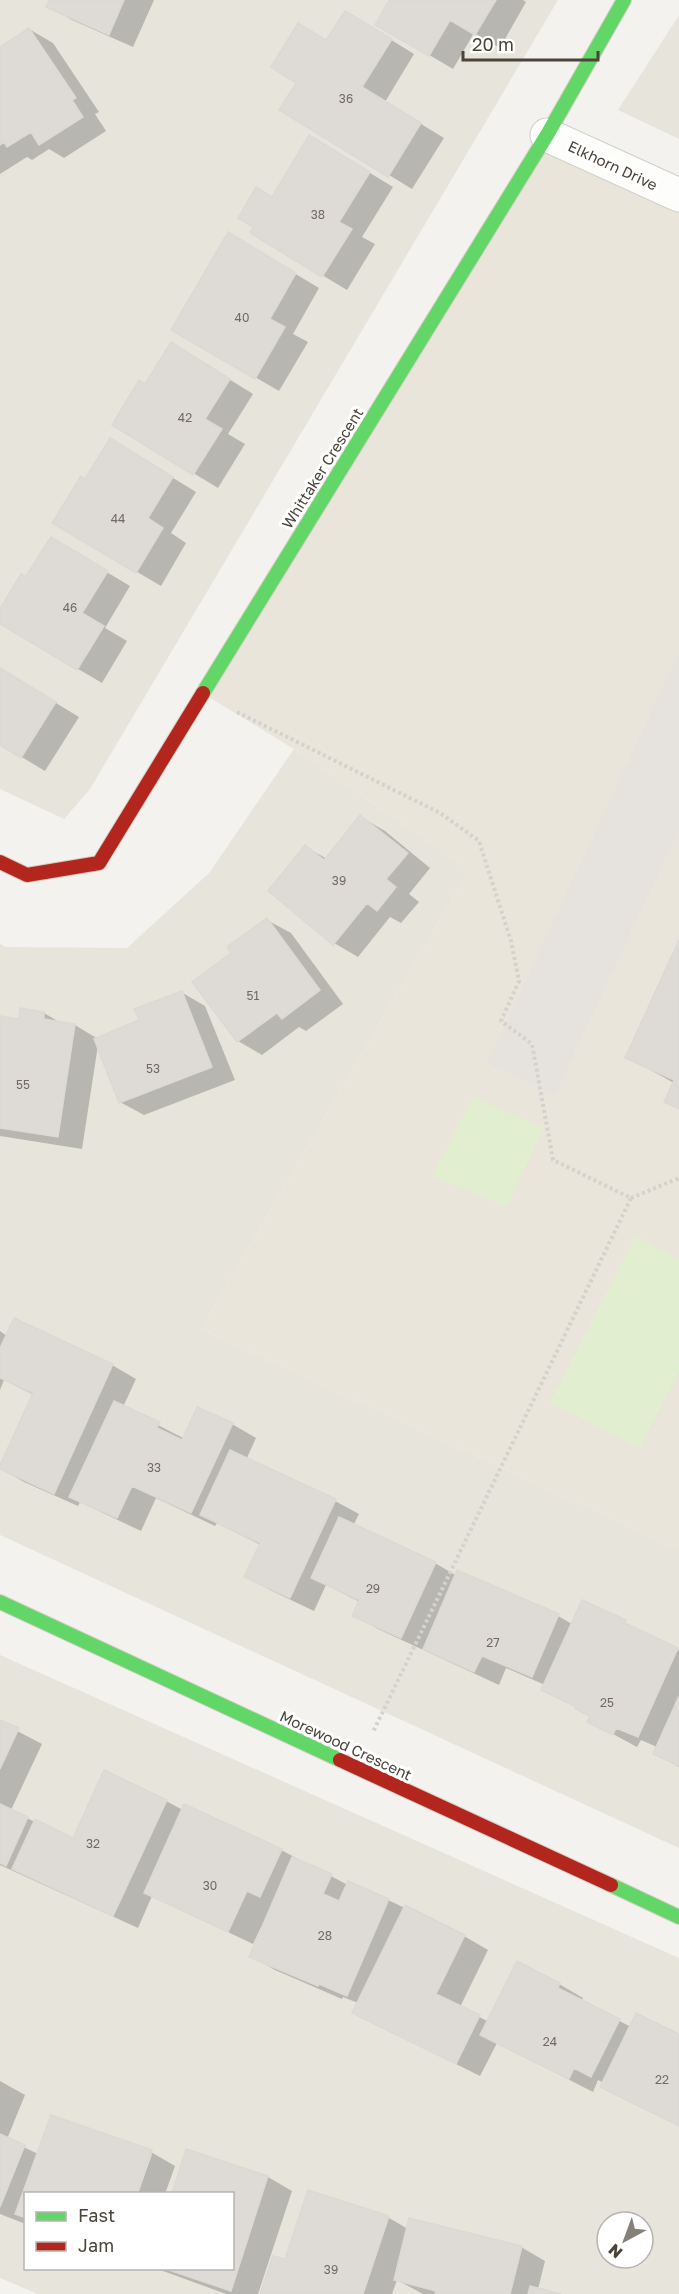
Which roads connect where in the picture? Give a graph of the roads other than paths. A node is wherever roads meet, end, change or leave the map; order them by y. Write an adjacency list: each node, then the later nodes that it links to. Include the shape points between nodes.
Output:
1 (624, 0): 2 (street, Whittaker Crescent)
2 (547, 135): 3 (street, Elkhorn Drive); 4 (street, Whittaker Crescent, via 99,863 27,875)
3 (679, 195)
4 (0, 862)
5 (0, 1602): 6 (street, Morewood Crescent)
6 (679, 1917)

